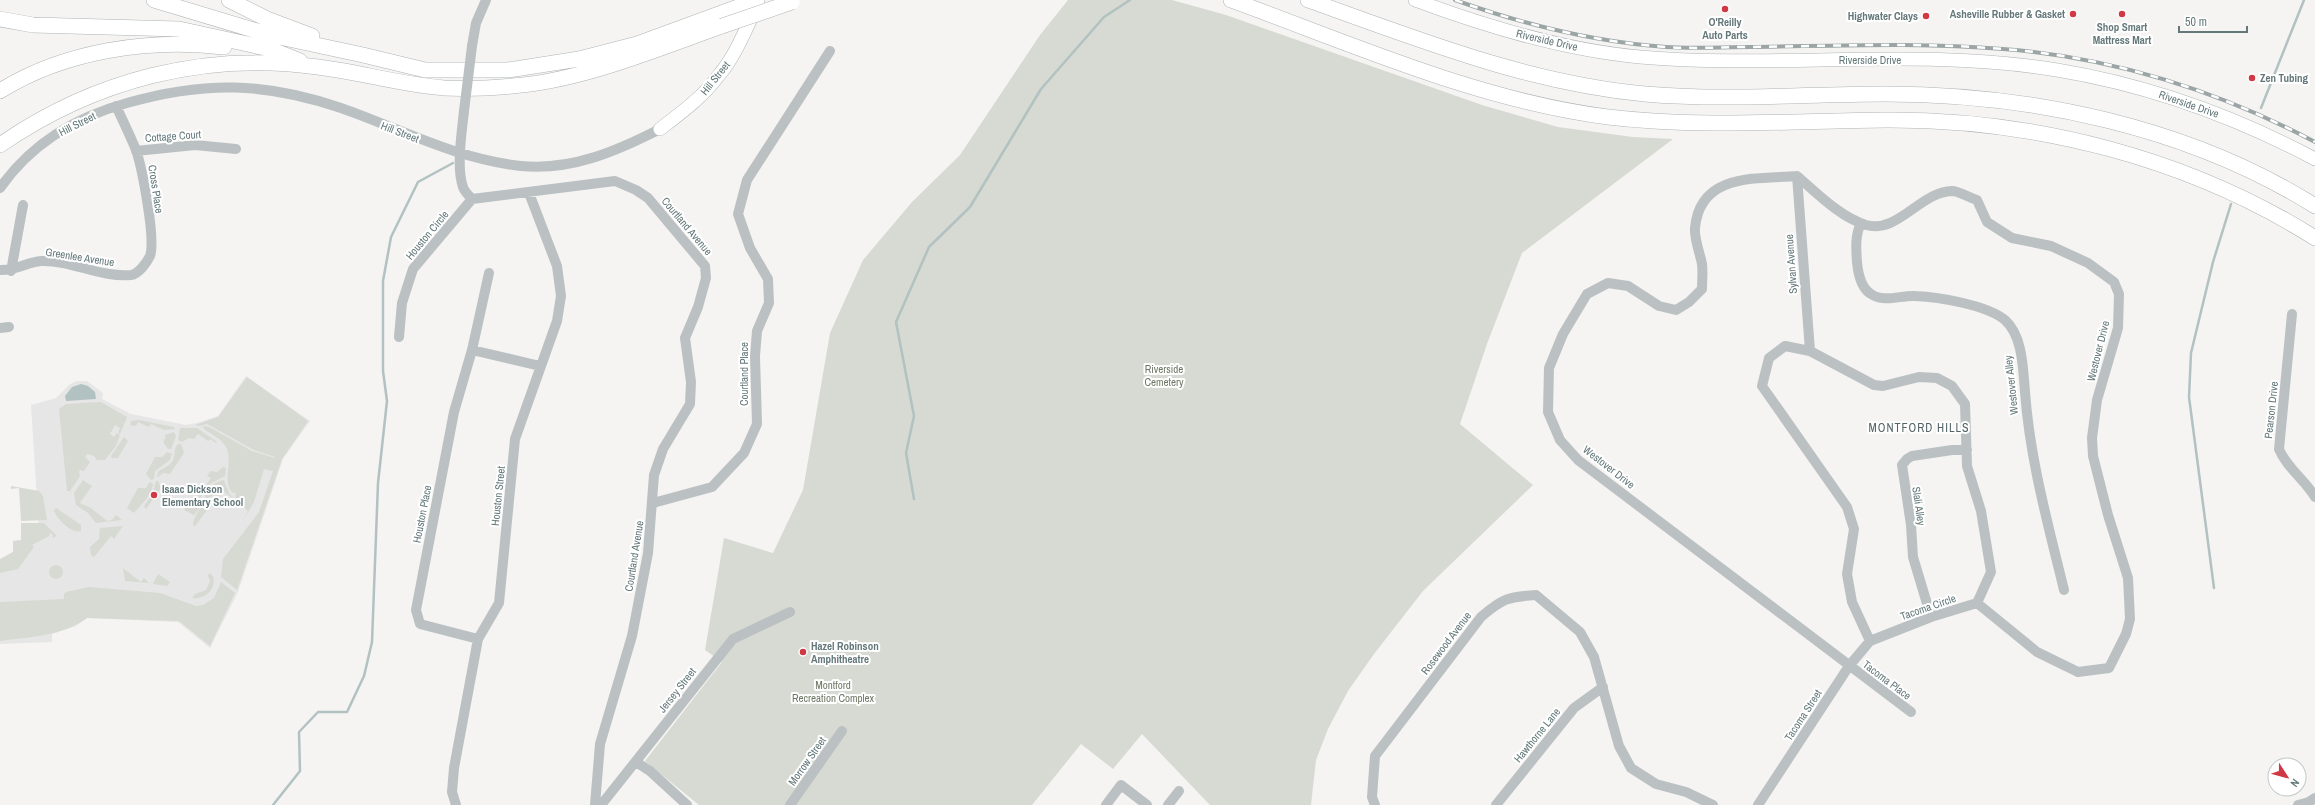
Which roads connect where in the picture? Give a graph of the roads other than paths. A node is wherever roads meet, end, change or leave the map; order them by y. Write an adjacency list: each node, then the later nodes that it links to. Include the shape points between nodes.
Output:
1 (154, 0): 12 (highway, via 270,36)
2 (229, 0): 12 (highway, via 291,28 352,46)
3 (486, 0): 20 (street, bridge, via 476,23 472,46)
4 (758, 0): 12 (highway, via 637,44 593,56 508,70 425,70); 16 (main road, Hill Street, via 733,55 719,76 703,94)
5 (1231, 0): 29 (highway, via 1442,77 1523,101 1569,111 1645,121 1690,123 1887,120 1941,122 1999,127 2061,137 2114,150 2188,174 2245,199)
6 (1308, 0): 27 (highway, via 1484,62 1530,75 1612,90 1693,96 1943,96 2004,100 2067,110 2201,150 2259,175)
7 (1415, 0): 21 (main road, Riverside Drive, via 1477,22 1554,43 1639,57 1719,60 1966,61 2056,70 2138,87 2221,114)
8 (795, 1): 13 (highway, bridge, via 611,66 514,86 444,88)
9 (0, 19): 11 (highway, via 33,26 179,29 270,49)
10 (830, 51): 41 (street, Courtland Place, via 747,180 738,214 750,248 768,279 769,303 757,332 755,356 757,424 744,453 712,487)
11 (280, 54): 13 (highway); 14 (highway, via 208,45 151,45 121,49 63,63 34,73)
12 (363, 55)
13 (316, 67): 17 (highway, via 257,63 217,64 143,77 75,101)
14 (0, 91)
15 (116, 106): 19 (street, Cross Place); 20 (street, Hill Street, via 155,95 191,89 269,89 341,108); 23 (street, Hill Street, via 83,118 39,145)
16 (660, 129): 20 (street, Hill Street, via 623,148 597,157 555,165 522,166)
17 (0, 145)
18 (236, 149): 19 (street, Cottage Court, via 195,145)
19 (136, 151): 33 (street, Cross Place, via 142,173 151,242 150,256)
20 (460, 154): 25 (street, via 463,187)
21 (2315, 160)
22 (1797, 176): 28 (street, Westover Drive, via 1834,208); 37 (street, Sylvan Avenue); 48 (street, Westover Drive, via 1731,181 1708,194 1699,210 1695,229 1702,267 1702,289 1690,302 1676,310 1659,306 1628,286 1608,283 1587,294 1563,334 1549,368 1548,412 1560,440 1578,460)
23 (0, 188)
24 (529, 193): 25 (street, Courtland Avenue); 38 (street, Houston Street, via 557,266 561,296 557,321); 41 (street, Courtland Avenue, via 615,181 648,198 705,266 706,278 698,307 685,338 691,382 690,404 663,449 654,475)
25 (472, 199): 35 (street, Houston Circle, via 413,269 402,303)
26 (23, 205): 31 (street)
27 (2315, 206)
28 (1861, 223): 42 (street, Westover Alley, via 1857,237 1858,264 1864,287 1872,295 1888,299 1914,296 1975,307 2000,317 2012,330 2021,355 2028,430 2040,496); 43 (street, Westover Drive, via 1874,226 1886,224 1927,199 1952,191 1977,200 1987,222 2012,238 2051,246 2088,263 2114,282 2119,294 2118,328 2097,400 2092,438 2093,456 2102,493 2128,578 2130,619 2126,634 2109,668 2078,672 2037,652)
29 (2315, 238)
30 (0, 270): 31 (street, Greenlee Avenue)
31 (11, 271): 33 (street, Greenlee Avenue, via 41,261 114,275)
32 (489, 272): 36 (street, Houston Place)
33 (134, 274)
34 (2292, 314): 40 (street, Pearson Drive, via 2279,449 2282,458)
35 (399, 337)
36 (472, 350): 38 (street); 46 (street, Houston Place, via 454,412 416,610 420,624)
37 (1810, 351): 39 (street, via 1874,386 1919,377 1937,378 1952,386 1964,404); 47 (street, via 1786,346 1769,358 1762,386 1848,507 1854,529 1847,574 1852,602)
38 (540, 366): 46 (street, Houston Street, via 516,439 499,603)
39 (1967, 450): 43 (street, via 1967,466 1981,511 1991,572); 45 (street, Slali Alley, via 1912,456 1902,465 1913,557)
40 (2315, 497)
41 (653, 503): 56 (street, Courtland Avenue, via 648,553 632,636 600,744)
42 (2064, 590)
43 (1977, 603): 45 (street, Tacoma Circle)
44 (790, 612): 52 (street, Jersey Street, via 733,639)
45 (1932, 617): 47 (street, Tacoma Circle)
46 (478, 639): 55 (street, Houston Street, via 454,768 452,792)
47 (1870, 641): 48 (street, Tacoma Street)
48 (1849, 666): 50 (street, Tacoma Place); 66 (street, Tacoma Street)
49 (1603, 687): 63 (street, Rosewood Avenue, via 1594,657 1580,632 1536,595 1510,597 1494,605 1481,617 1376,756 1372,797); 64 (street, Hawthorne Lane, via 1574,708); 65 (street, Rosewood Avenue, via 1618,746 1632,768 1656,784 1686,792)
50 (1911, 712)
51 (842, 731): 59 (street, Morrow Street)
52 (636, 762): 57 (street, Jersey Street); 58 (street, via 650,771)
53 (1179, 791): 62 (street)
54 (2312, 802): 67 (street)
55 (456, 805)
56 (595, 805)
57 (601, 805)
58 (686, 805)
59 (790, 805)
60 (1106, 805): 61 (street, via 1121,785)
61 (1147, 805)
62 (1168, 805)
63 (1375, 805)
64 (1496, 805)
65 (1713, 805)
66 (1758, 805)
67 (2298, 805)

